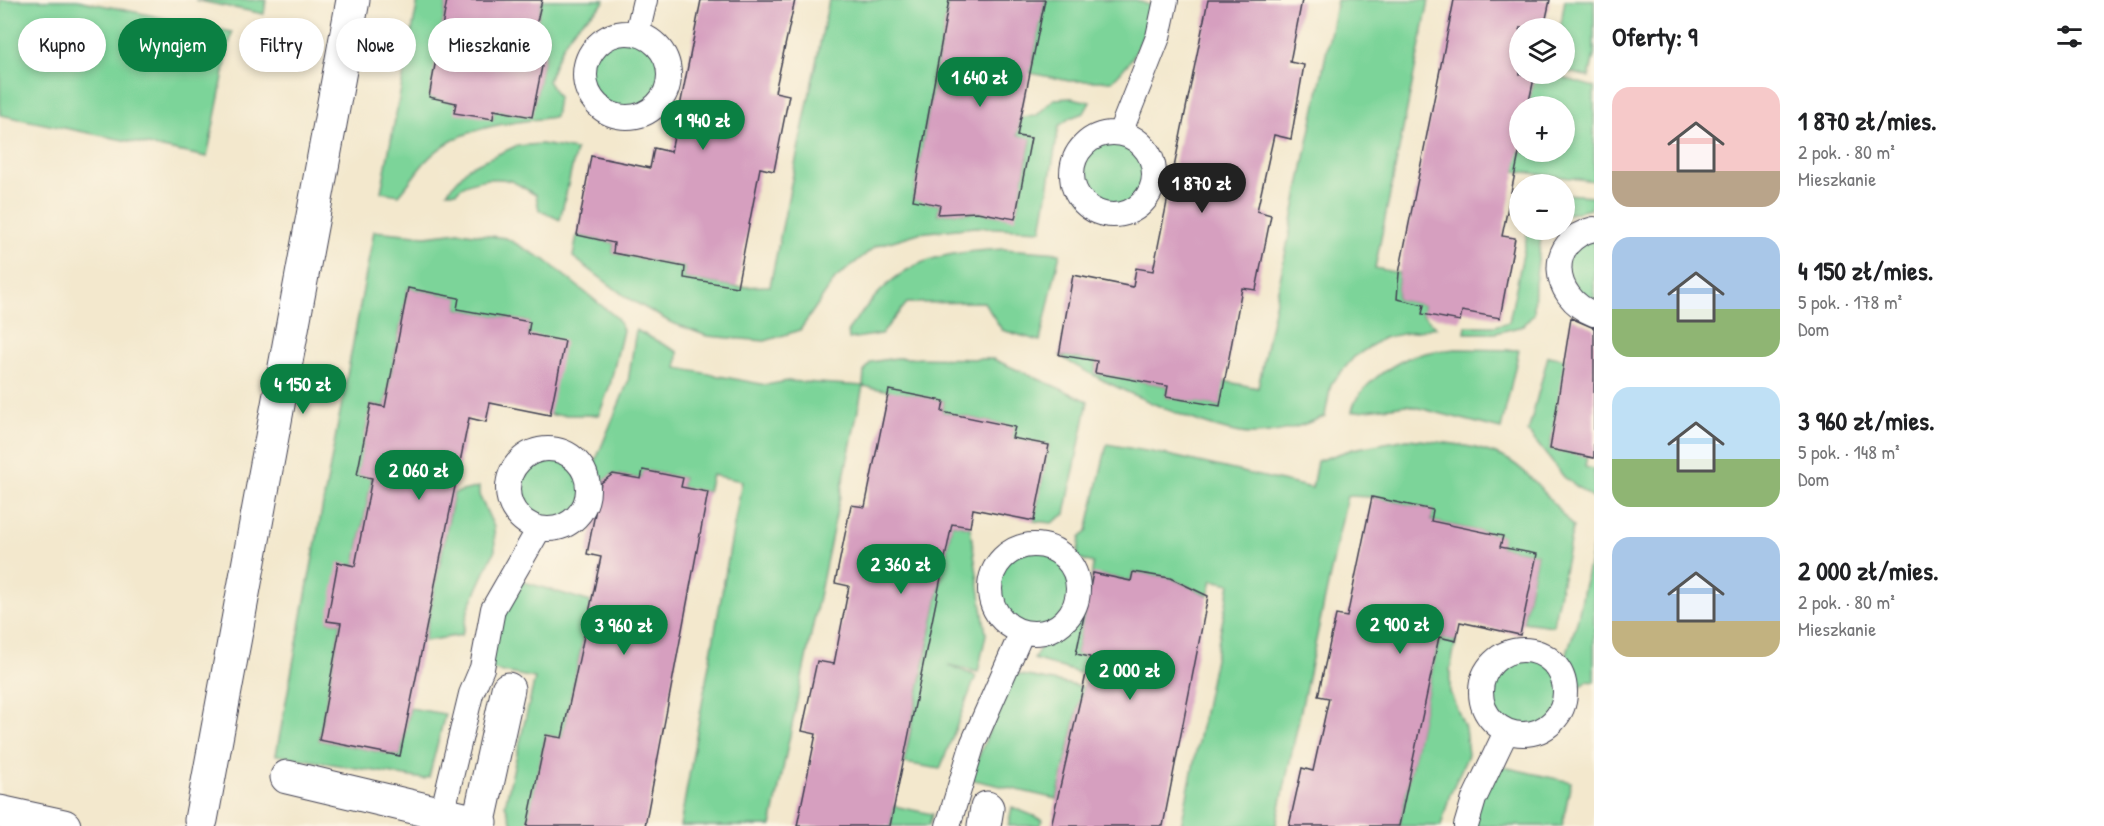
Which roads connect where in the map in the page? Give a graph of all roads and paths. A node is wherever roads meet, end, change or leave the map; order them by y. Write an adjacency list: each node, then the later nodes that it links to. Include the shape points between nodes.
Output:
1 (352, 0): 15 (street)
2 (645, 0): 4 (lane)
3 (1166, 0): 5 (lane, via 1158,37)
4 (637, 34)
5 (1120, 132)
6 (1594, 229): 7 (lane, via 1574,239 1566,249 1559,275 1570,300)
7 (1594, 314)
8 (539, 529): 14 (lane, via 493,609 482,668 471,694)
9 (1023, 632): 18 (lane, via 973,744)
10 (508, 689): 16 (street)
11 (1506, 732): 19 (lane, via 1474,799)
12 (286, 777): 14 (street)
13 (0, 812): 17 (street)
14 (442, 814): 16 (street)
15 (201, 820)
16 (480, 825)
17 (64, 826)
18 (948, 826)
19 (1466, 826)

